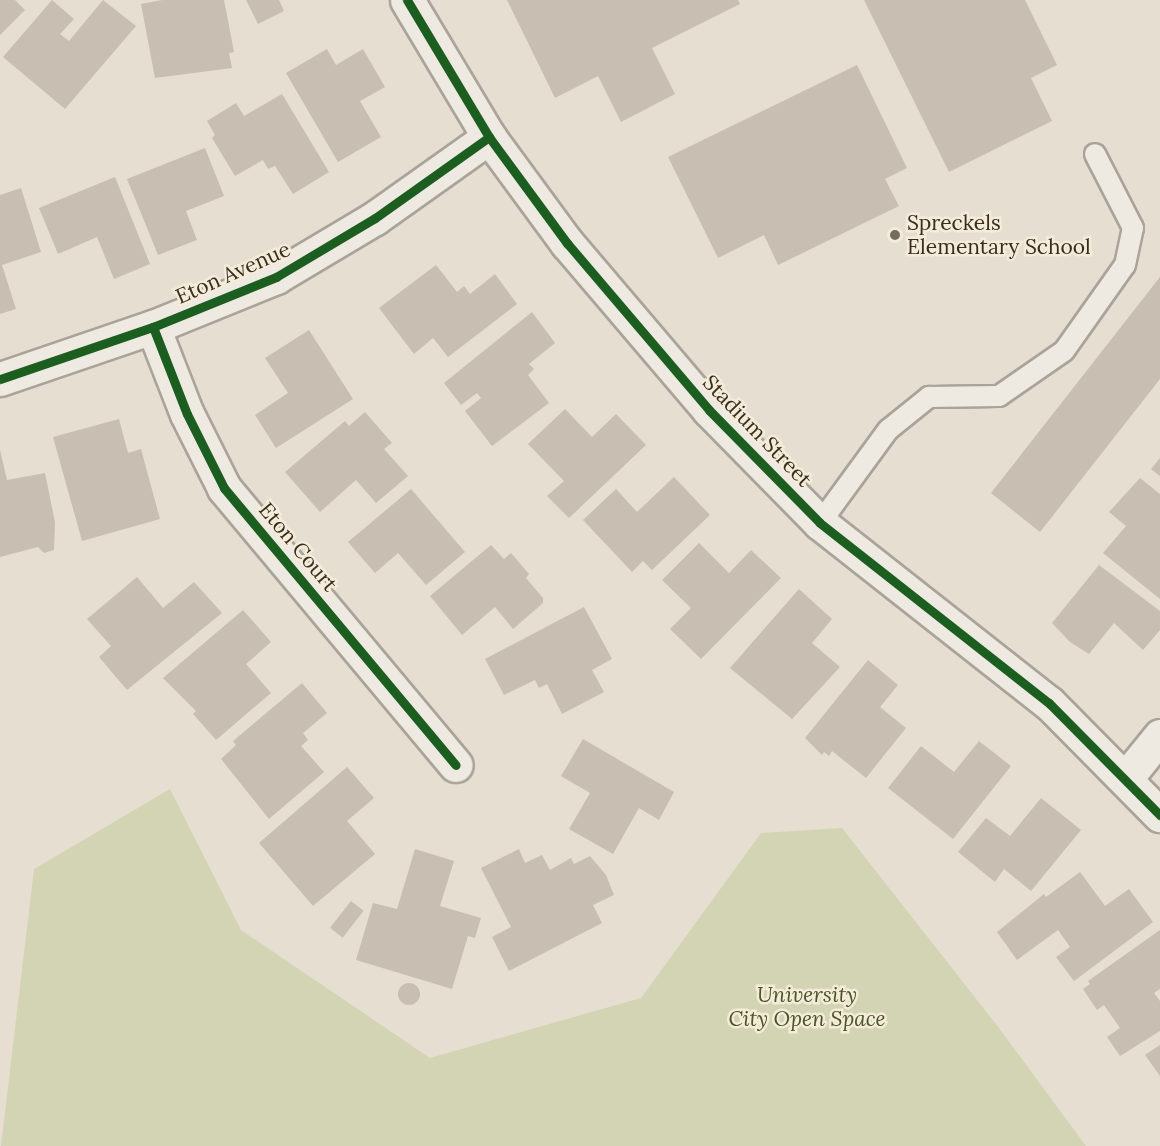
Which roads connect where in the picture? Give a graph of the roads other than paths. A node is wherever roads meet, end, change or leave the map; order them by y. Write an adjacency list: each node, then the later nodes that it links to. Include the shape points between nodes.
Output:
1 (407, 0): 2 (street, Stadium Street)
2 (489, 137): 4 (street, Eton Avenue, via 375,218 276,277); 6 (street, Stadium Street, via 567,243 709,410)
3 (1095, 154): 6 (lane, via 1133,228 1125,265 1064,351 999,396 929,397 888,430)
4 (153, 327): 5 (street, Eton Avenue); 8 (street, Eton Court, via 187,414 224,488)
5 (0, 379)
6 (820, 523): 9 (street, Stadium Street, via 1048,703)
7 (1160, 736): 9 (street)
8 (456, 765)
9 (1126, 778): 10 (street, Stadium Street)
10 (1160, 814)

